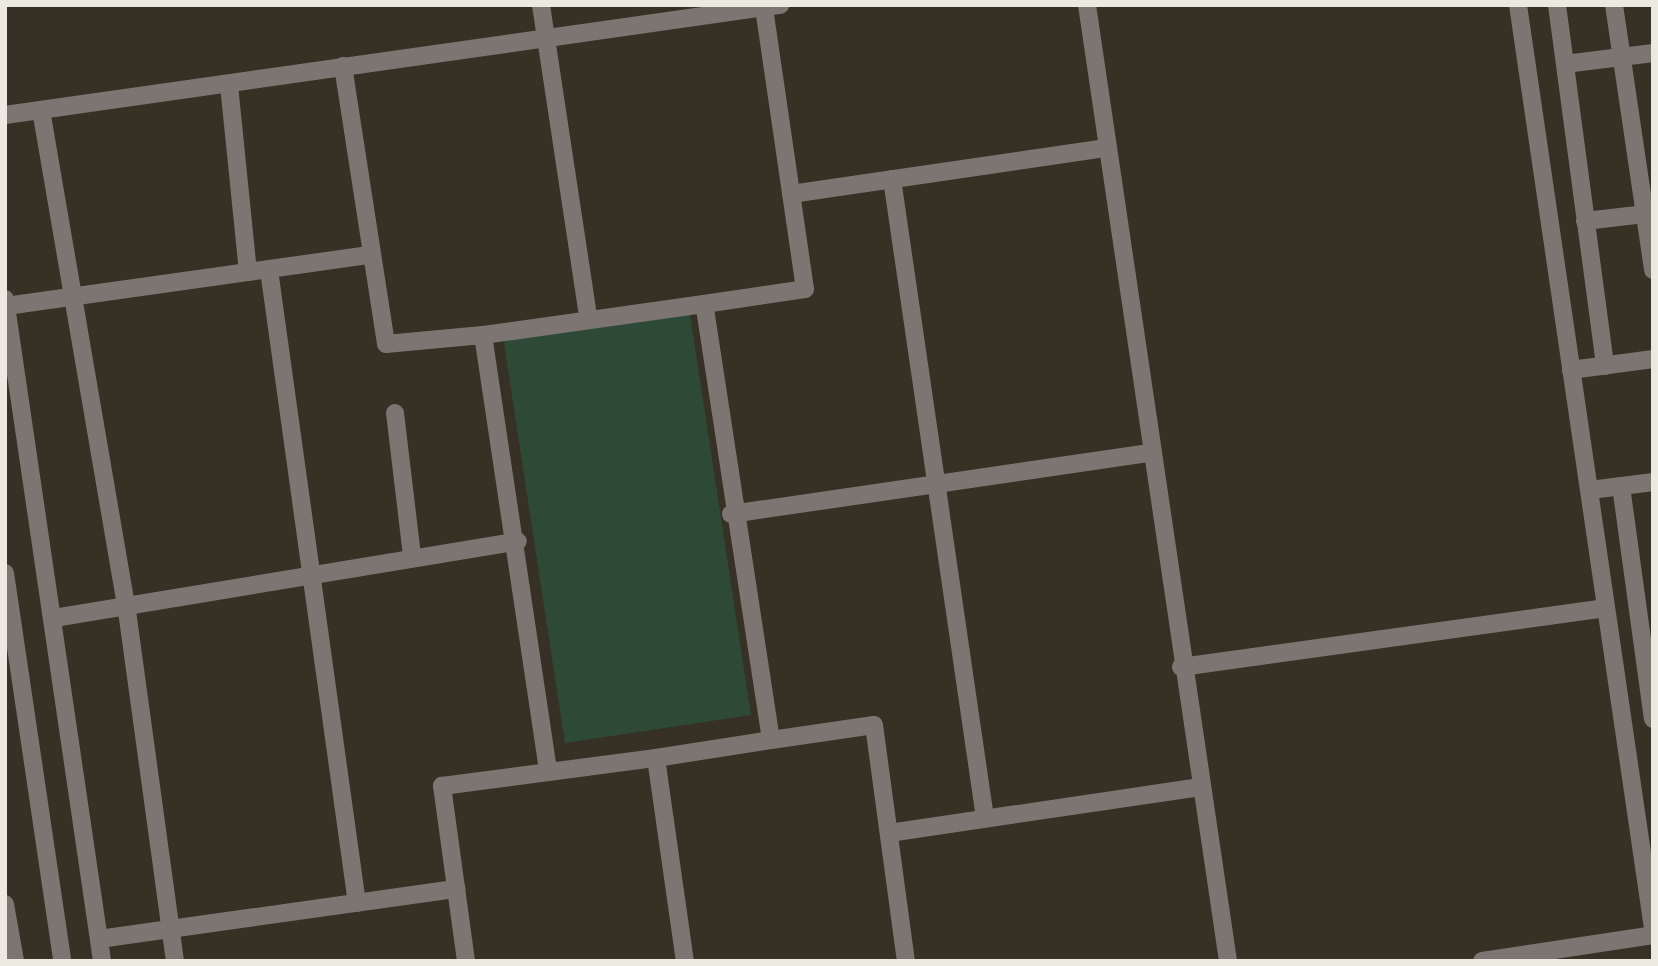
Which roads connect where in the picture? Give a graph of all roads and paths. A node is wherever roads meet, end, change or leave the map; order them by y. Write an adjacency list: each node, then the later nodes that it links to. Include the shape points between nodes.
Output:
1 (541, 5): 7 (street)
2 (1087, 5): 15 (street)
3 (1518, 5): 32 (street)
4 (1557, 5): 10 (street)
5 (1614, 5): 9 (street)
6 (772, 6): 7 (street); 17 (street)
7 (546, 37): 11 (street); 28 (street)
8 (1653, 53): 9 (street)
9 (1622, 57): 10 (street); 18 (street)
10 (1565, 64): 19 (street)
11 (343, 66): 12 (street); 20 (street)
12 (229, 85): 13 (street); 23 (street)
13 (41, 110): 14 (street); 24 (street)
14 (5, 115)
15 (1107, 148): 16 (street); 34 (street)
16 (892, 180): 17 (street); 36 (street)
17 (791, 194): 26 (street, via 805,289)
18 (1649, 213): 19 (street); 22 (street)
19 (1585, 222): 31 (street)
20 (369, 256): 21 (street); 29 (street, via 386,344)
21 (269, 270): 23 (street); 42 (street)
22 (1653, 270)
23 (248, 272): 24 (street)
24 (70, 297): 27 (street); 44 (street)
25 (5, 299): 27 (street)
26 (704, 304): 28 (street); 39 (street)
27 (6, 306): 47 (street)
28 (588, 316): 29 (street)
29 (482, 335): 40 (street)
30 (1653, 359): 31 (street)
31 (1605, 366): 32 (street)
32 (1571, 370): 38 (street)
33 (395, 413): 41 (street)
34 (1150, 453): 36 (street); 48 (street)
35 (1653, 482): 37 (street)
36 (936, 485): 39 (street); 54 (street)
37 (1621, 486): 38 (street); 49 (street)
38 (1590, 490): 45 (street)
39 (731, 514): 50 (street)
40 (518, 541): 41 (street); 52 (street)
41 (412, 556): 42 (street)
42 (311, 572): 44 (street); 57 (street)
43 (5, 573): 46 (street)
44 (125, 605): 47 (street); 59 (street)
45 (1606, 608): 48 (street); 60 (street)
46 (8, 614): 64 (street)
47 (54, 618): 62 (street)
48 (1181, 667): 53 (street)
49 (1653, 719)
50 (771, 740): 51 (street); 55 (street, via 874,725)
51 (656, 758): 52 (street); 68 (street)
52 (548, 771): 56 (street, via 442,786)
53 (1199, 787): 54 (street); 70 (street)
54 (985, 818): 55 (street)
55 (889, 833): 69 (street)
56 (457, 889): 57 (street); 67 (street)
57 (357, 903): 59 (street)
58 (5, 904): 63 (street)
59 (171, 928): 62 (street); 66 (street)
60 (1653, 928)
61 (1653, 935): 71 (street)
62 (99, 939): 65 (street)
63 (15, 961)
64 (62, 961)
65 (102, 961)
66 (175, 961)
67 (466, 961)
68 (685, 961)
69 (906, 961)
70 (1228, 961)
71 (1482, 961)

